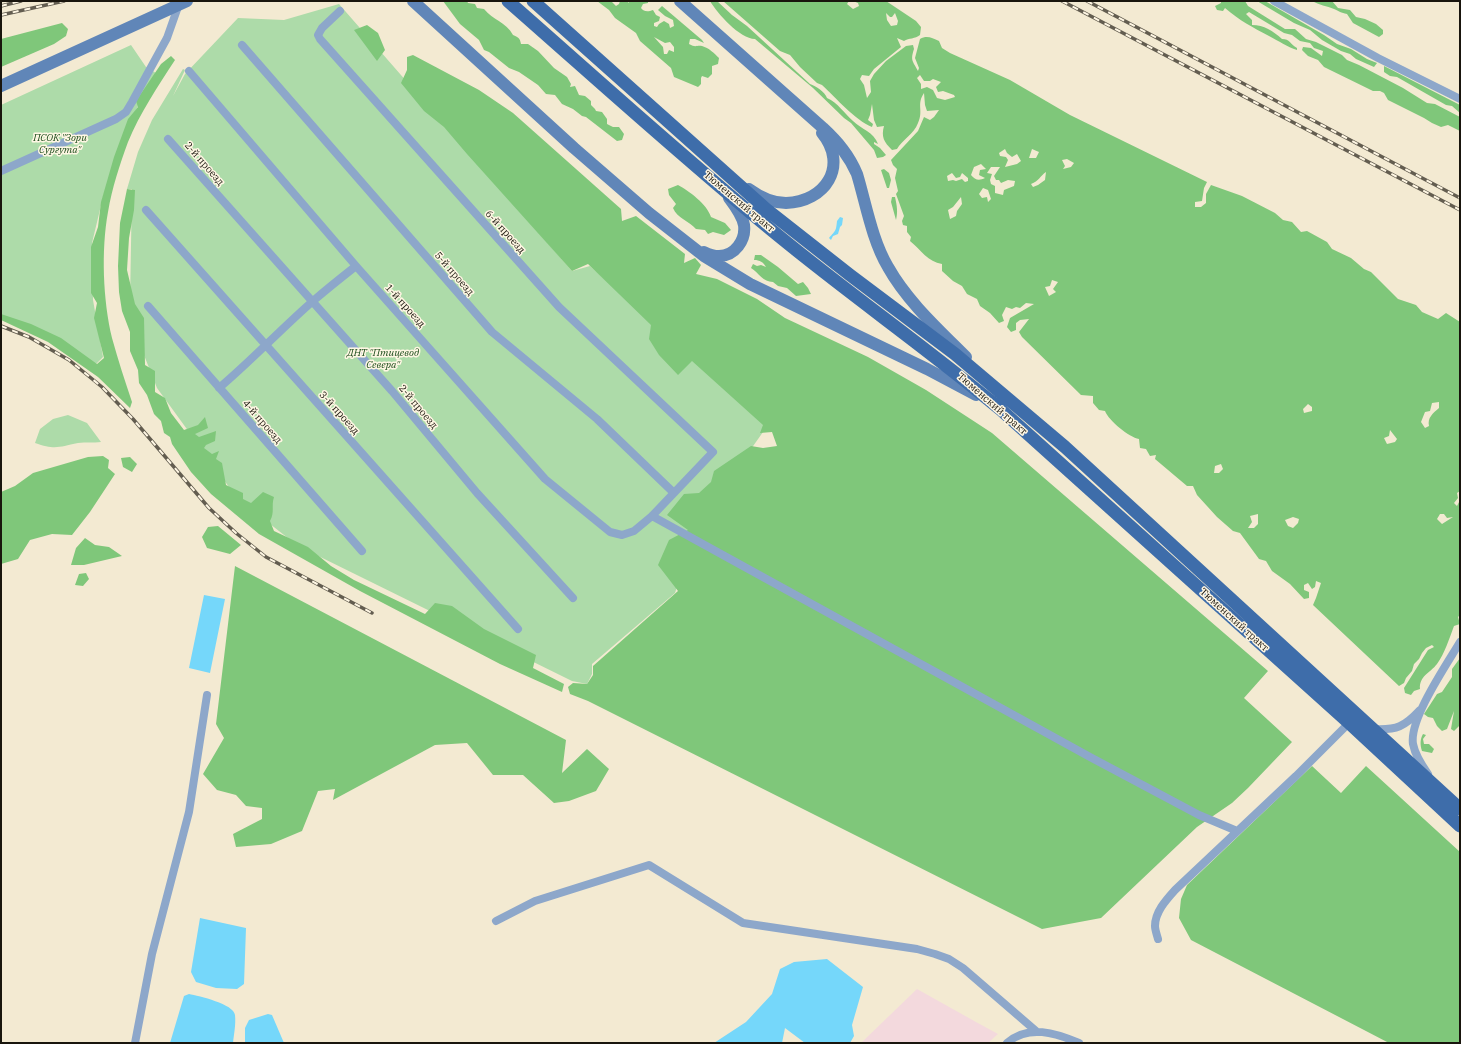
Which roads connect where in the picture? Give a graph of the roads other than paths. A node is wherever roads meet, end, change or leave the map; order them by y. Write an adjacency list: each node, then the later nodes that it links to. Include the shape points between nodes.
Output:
1 (508, 1): 16 (main road, Тюменский тракт)
2 (532, 1): 15 (main road, Тюменский тракт)
3 (680, 1): 12 (main road)
4 (1274, 1): 11 (street)
5 (183, 2): 10 (main road); 14 (street, via 126,112 116,119)
6 (415, 2): 18 (main road, via 574,148)
7 (340, 11): 26 (street, 6-й проезд, via 322,28 318,35 320,39 559,307 713,452)
8 (242, 45): 26 (street, 5-й проезд, via 492,332 596,420)
9 (189, 72): 19 (street, 1-й проезд)
10 (1, 86)
11 (1460, 99)
12 (805, 112): 15 (main road, via 826,138 834,159 832,175 824,188 801,200 777,202 765,199); 24 (main road, via 834,138 853,164 877,244 896,280 934,325)
13 (168, 139): 20 (street, 2-й проезд)
14 (1, 171)
15 (732, 179): 24 (main road, Тюменский тракт, via 766,209)
16 (723, 190): 18 (main road, via 742,217 744,233 739,245 734,251 719,256); 25 (main road, Тюменский тракт)
17 (146, 210): 22 (street, 3-й проезд)
18 (685, 242): 25 (main road, via 750,284 953,382)
19 (356, 266): 20 (street); 27 (street, 1-й проезд, via 545,479 610,532 622,535 634,532)
20 (313, 301): 22 (street); 29 (street, 2-й проезд, via 477,493)
21 (148, 306): 23 (street, 4-й проезд)
22 (265, 345): 23 (street, via 250,362); 30 (street, 3-й проезд)
23 (219, 388): 28 (street, 4-й проезд)
24 (1001, 391): 35 (main road, Тюменский тракт)
25 (1000, 409): 34 (main road, Тюменский тракт)
26 (674, 493): 27 (street)
27 (652, 516): 39 (street, via 1090,757 1199,815)
28 (362, 551)
29 (573, 598)
30 (518, 629)
31 (1460, 642): 33 (street)
32 (207, 695): 43 (street, via 189,812 152,954)
33 (1422, 708): 35 (street, via 1400,727 1389,730); 36 (street, via 1414,730 1413,743 1417,756)
34 (1349, 723): 38 (main road, Тюменский тракт); 39 (street)
35 (1374, 729): 36 (main road, Тюменский тракт)
36 (1439, 790): 37 (main road, Тюменский тракт)
37 (1460, 809)
38 (1460, 826)
39 (1237, 831): 41 (street, via 1164,902 1155,926)
40 (496, 921): 42 (street, via 535,901 649,865 744,923 917,949 949,959)
41 (1158, 939)
42 (1036, 1031): 44 (street, via 1017,1036); 45 (street, via 1051,1033)
43 (135, 1043)
44 (1006, 1043)
45 (1079, 1043)

